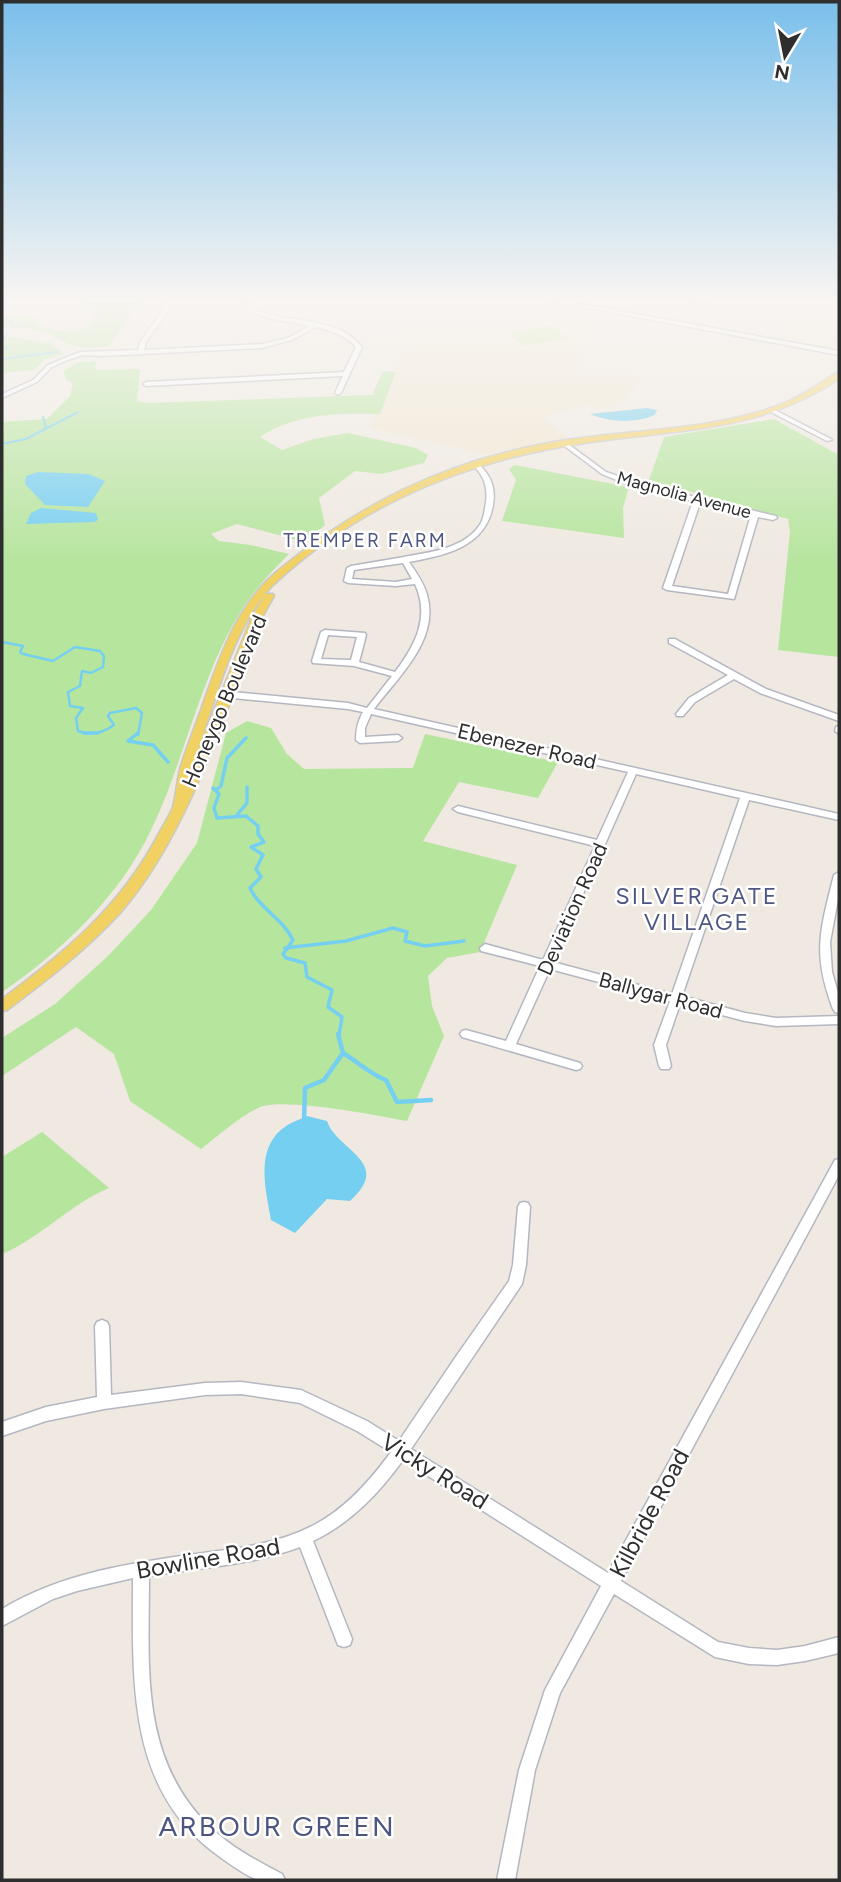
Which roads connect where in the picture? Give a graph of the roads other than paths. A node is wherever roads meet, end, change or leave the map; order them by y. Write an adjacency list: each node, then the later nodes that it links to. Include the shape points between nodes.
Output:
1 (340, 389): 3 (street)
2 (821, 389): 4 (main road, Honeygo Boulevard)
3 (338, 393)
4 (771, 410): 5 (street); 6 (main road, Honeygo Boulevard, via 709,426)
5 (829, 440)
6 (564, 443): 7 (main road, Honeygo Boulevard); 8 (street, Magnolia Avenue, via 622,481)
7 (474, 463): 11 (street, via 492,484 485,524 457,546); 12 (main road, Honeygo Boulevard, via 366,509)
8 (697, 499): 9 (street, Magnolia Avenue); 9 (street, via 667,589 731,597)
9 (755, 514): 10 (street, Magnolia Avenue)
10 (773, 519)
11 (404, 559): 13 (street); 13 (street, via 351,568 348,581)
12 (292, 564): 18 (main road, Honeygo Boulevard, via 267,585 244,619); 19 (main road, Honeygo Boulevard, via 257,617)
13 (417, 581): 16 (street, via 425,614 414,653)
14 (671, 641): 17 (street)
15 (354, 663): 15 (street, via 316,661 325,632 362,635); 16 (street)
16 (397, 675): 20 (street)
17 (733, 676): 21 (street, via 692,700); 22 (street)
18 (212, 693): 19 (street, Ebenezer Road); 26 (main road, Honeygo Boulevard)
19 (227, 694): 20 (street, Ebenezer Road); 26 (main road, Honeygo Boulevard)
20 (369, 710): 23 (street, via 359,726 360,740); 24 (street, Ebenezer Road)
21 (680, 714)
22 (839, 718)
23 (398, 738)
24 (633, 771): 25 (street, Ebenezer Road); 29 (street, Deviation Road)
25 (745, 796): 28 (street, Ebenezer Road); 33 (street)
26 (179, 804): 34 (main road, Honeygo Boulevard, via 162,843 116,908 62,961)
27 (458, 809): 29 (street)
28 (839, 817)
29 (600, 844): 32 (street, Deviation Road)
30 (839, 875): 35 (street, via 822,951)
31 (485, 948): 32 (street, Ballygar Road)
32 (547, 964): 33 (street, Ballygar Road); 38 (street, Deviation Road)
33 (676, 999): 36 (street, Ballygar Road, via 764,1021); 40 (street, via 660,1045)
34 (2, 1006)
35 (839, 1009)
36 (839, 1020)
37 (466, 1034): 38 (street)
38 (510, 1046): 39 (street)
39 (576, 1066)
40 (665, 1066)
41 (839, 1164): 49 (street, Kilbride Road)
42 (524, 1207): 46 (street, Bowline Road, via 515,1284)
43 (102, 1326): 44 (street)
44 (104, 1402): 45 (street, Vicky Road); 46 (street, Vicky Road, via 205,1389 276,1392 318,1403)
45 (2, 1429)
46 (401, 1449): 47 (street, Bowline Road, via 355,1506); 49 (street, Vicky Road)
47 (304, 1537): 48 (street, Bowline Road, via 263,1551); 51 (street)
48 (141, 1570): 50 (street, Bowline Road, via 56,1588); 53 (street, via 143,1705 159,1770 183,1811 203,1833)
49 (611, 1583): 52 (street, Vicky Road, via 715,1649 760,1659 789,1658); 54 (street, Kilbride Road, via 553,1690 536,1736)
50 (2, 1618)
51 (344, 1639)
52 (839, 1645)
53 (276, 1880)
54 (506, 1880)

